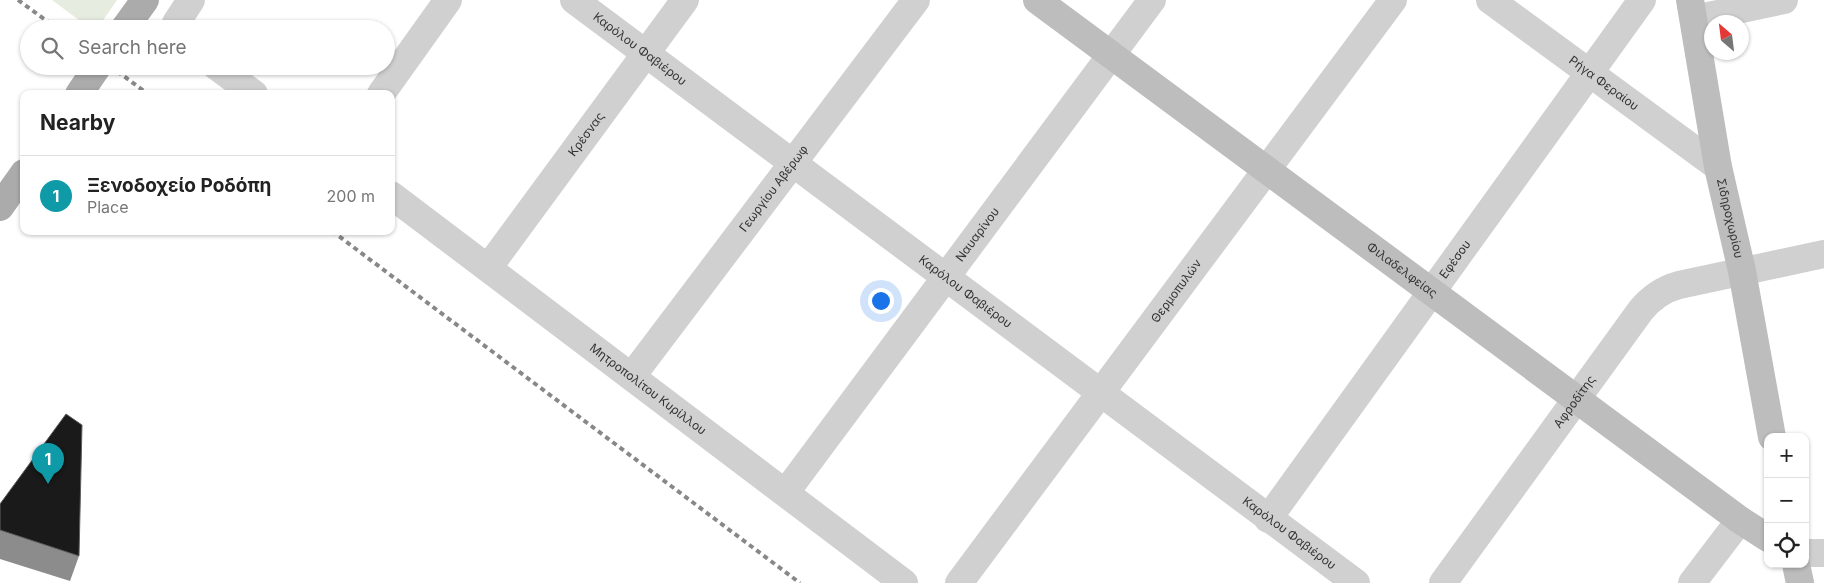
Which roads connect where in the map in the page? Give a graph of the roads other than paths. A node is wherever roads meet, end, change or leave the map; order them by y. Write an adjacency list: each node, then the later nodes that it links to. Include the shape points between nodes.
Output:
1 (144, 0): 14 (main road)
2 (191, 0): 15 (street)
3 (448, 0): 19 (street)
4 (574, 0): 16 (street, Καρόλου Φαβιέρου)
5 (685, 0): 16 (street, Κρέσνας)
6 (916, 0): 26 (street, Γεωργίου Αβέρωφ)
7 (1037, 0): 17 (street, Φιλαδελφείας)
8 (1152, 0): 17 (street, Ναυαρίνου)
9 (1393, 0): 28 (street, Θερμοπυλών)
10 (1490, 0): 18 (street, Ρήγα Φεραίου)
11 (1642, 0): 18 (street, Εφέσου)
12 (1784, 0): 13 (street)
13 (1692, 9): 27 (street, Σιδηροχωρίου)
14 (130, 20)
15 (178, 20)
16 (646, 54): 26 (street, Καρόλου Φαβιέρου); 33 (street, Κρέσνας)
17 (1112, 55): 28 (street, Φιλαδελφείας); 35 (street, Ναυαρίνου)
18 (1589, 72): 27 (street, Ρήγα Φεραίου); 36 (street, Εφέσου)
19 (395, 74)
20 (92, 75): 23 (main road)
21 (228, 75): 24 (street)
22 (395, 75): 25 (street)
23 (82, 90)
24 (249, 90)
25 (384, 90)
26 (792, 163): 35 (street, Καρόλου Φαβιέρου); 37 (street, Γεωργίου Αβέρωφ)
27 (1718, 167): 34 (street, Σιδηροχωρίου)
28 (1266, 169): 36 (street, Φιλαδελφείας); 38 (street, Θερμοπυλών)
29 (20, 179): 31 (main road)
30 (395, 198): 33 (street, Μητροπολίτου Κυρίλλου)
31 (0, 207)
32 (1824, 254): 34 (street, Αφροδίτης)
33 (488, 268): 37 (street, Μητροπολίτου Κυρίλλου)
34 (1742, 271): 39 (street, Αφροδίτης, via 1670,288 1653,298); 40 (street, Σιδηροχωρίου)
35 (945, 277): 38 (street, Καρόλου Φαβιέρου); 41 (street, Ναυαρίνου)
36 (1432, 292): 39 (street, Φιλαδελφείας); 42 (street, Εφέσου)
37 (632, 376): 41 (street, Μητροπολίτου Κυρίλλου)
38 (1100, 393): 42 (street, Καρόλου Φαβιέρου); 49 (street, Θερμοπυλών)
39 (1576, 399): 43 (street, Φιλαδελφείας); 51 (street, Αφροδίτης)
40 (1771, 433)
41 (786, 492): 48 (street, Μητροπολίτου Κυρίλλου)
42 (1268, 519): 50 (street, Καρόλου Φαβιέρου)
43 (1740, 520): 44 (street, Φιλαδελφείας); 52 (street)
44 (1764, 535)
45 (1809, 552): 46 (street)
46 (1824, 553)
47 (1797, 568): 53 (street)
48 (904, 583)
49 (959, 583)
50 (1356, 583)
51 (1443, 583)
52 (1692, 583)
53 (1800, 583)

